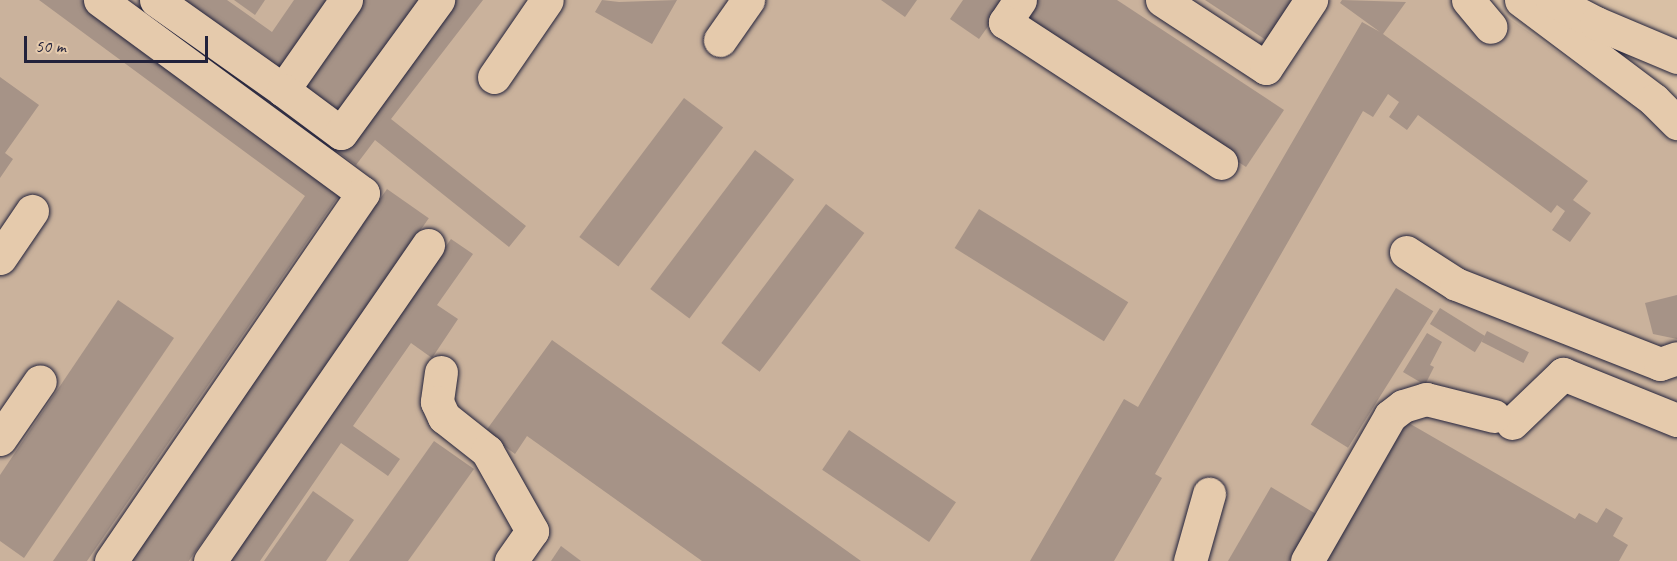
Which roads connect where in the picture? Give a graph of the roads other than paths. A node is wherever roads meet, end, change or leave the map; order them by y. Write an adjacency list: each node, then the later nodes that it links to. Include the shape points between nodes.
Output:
1 (100, 0): 30 (main road, via 363,193)
2 (156, 0): 17 (main road)
3 (346, 0): 17 (main road)
4 (438, 0): 17 (main road, via 341,133)
5 (547, 0): 16 (main road)
6 (748, 0): 14 (main road)
7 (1020, 0): 19 (main road, via 1005,22)
8 (1162, 0): 9 (main road, via 1266,68)
9 (1311, 0)
10 (1468, 0): 13 (main road)
11 (1521, 0): 18 (main road, via 1654,100)
12 (1552, 0): 15 (main road)
13 (1491, 27)
14 (720, 40)
15 (1677, 57)
16 (494, 77)
17 (283, 90)
18 (1677, 123)
19 (1221, 163)
20 (32, 211): 23 (main road)
21 (428, 245): 31 (main road)
22 (1406, 252): 24 (main road, via 1456,284 1660,364)
23 (0, 258)
24 (1677, 358)
25 (441, 372): 32 (main road, via 437,402 444,417 487,450 532,531)
26 (40, 381): 28 (main road)
27 (1677, 420): 34 (main road, via 1563,374 1503,419 1426,399 1403,406 1390,416)
28 (0, 439)
29 (1209, 494): 33 (main road)
30 (111, 561)
31 (210, 561)
32 (511, 561)
33 (1190, 561)
34 (1307, 561)

